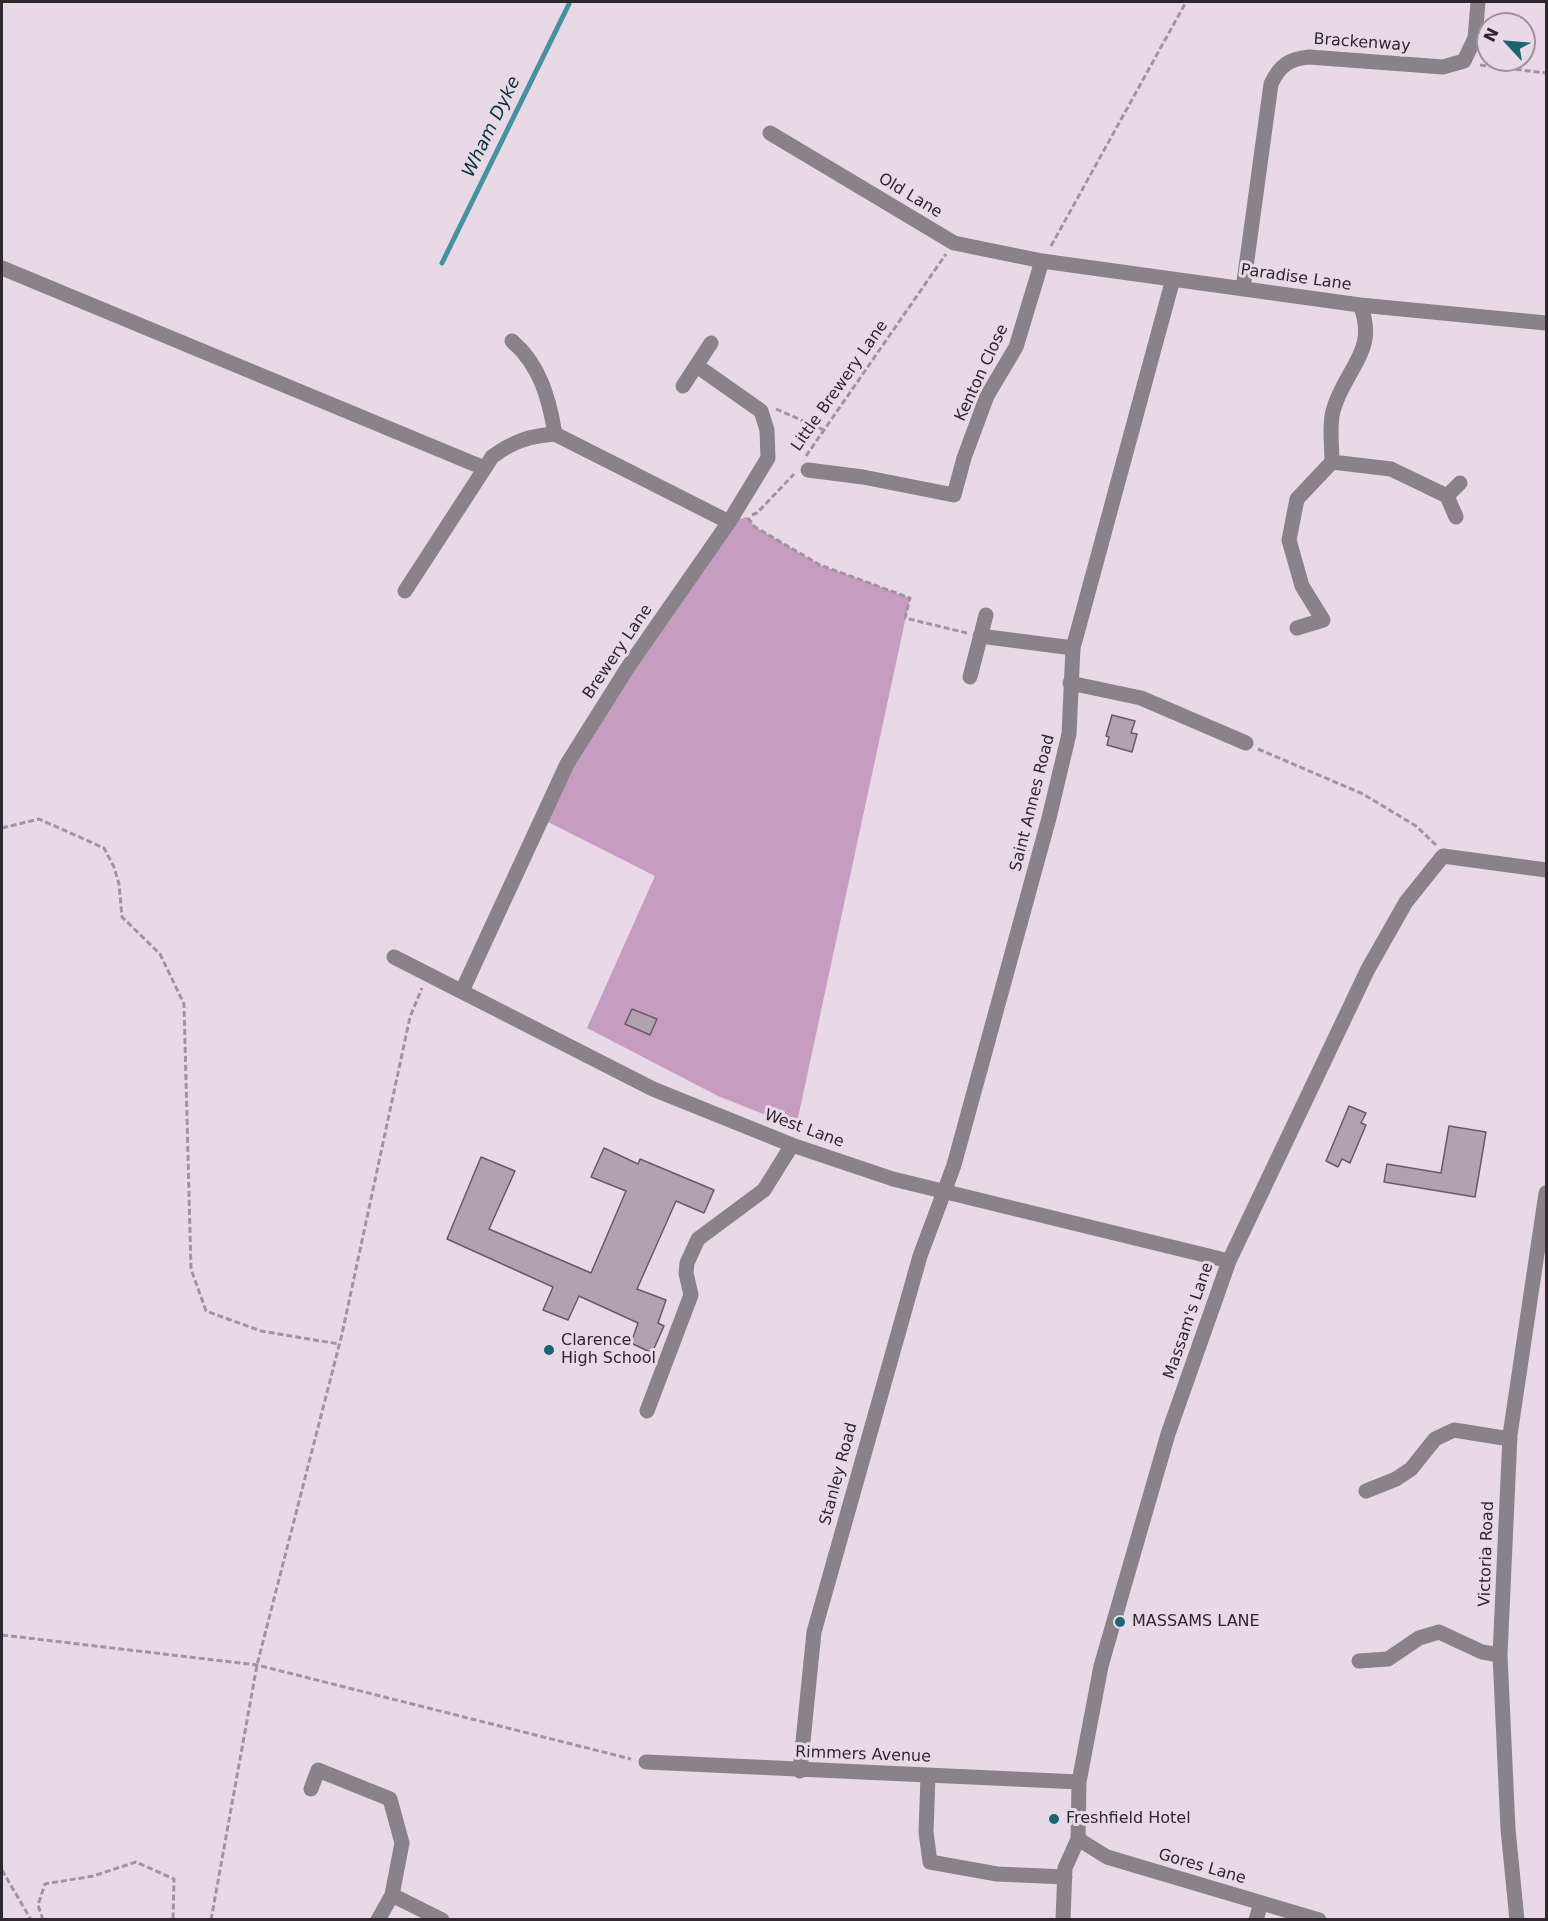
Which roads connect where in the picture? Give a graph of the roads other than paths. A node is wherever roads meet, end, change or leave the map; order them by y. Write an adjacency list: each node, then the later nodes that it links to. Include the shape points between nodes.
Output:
1 (1478, 2): 6 (street, Brackenway, via 1475,38 1464,60 1443,67 1309,57 1293,59 1278,69 1271,84)
2 (770, 133): 3 (street, Old Lane, via 954,243)
3 (1042, 261): 5 (street, Paradise Lane); 15 (street, Kenton Close, via 1016,347 987,396 954,495)
4 (2, 268): 16 (street)
5 (1173, 279): 6 (street, Paradise Lane); 25 (street, Saint Annes Road)
6 (1243, 289): 7 (street, Paradise Lane)
7 (1360, 305): 8 (street, Paradise Lane); 14 (street, via 1367,320 1367,342 1332,413)
8 (1546, 323)
9 (512, 341): 13 (street, via 528,355 547,393)
10 (711, 343): 11 (street)
11 (697, 366): 12 (street); 20 (street, Brewery Lane, via 761,411 767,430 768,458)
12 (683, 386)
13 (555, 434): 16 (street, via 510,443); 20 (street)
14 (1332, 462): 18 (street, via 1391,469); 23 (street, via 1297,499 1289,540 1302,586 1323,620)
15 (804, 464)
16 (484, 468): 21 (street)
17 (1460, 483): 18 (street)
18 (1447, 496): 19 (street)
19 (1456, 517)
20 (729, 522): 31 (street, Brewery Lane, via 628,667 567,764)
21 (405, 591)
22 (986, 615): 24 (street)
23 (1297, 628)
24 (981, 636): 25 (street); 26 (street)
25 (1073, 648): 27 (street, Saint Annes Road)
26 (970, 677)
27 (1070, 683): 28 (street, via 1141,698); 33 (street, Saint Annes Road, via 1069,734 1049,818 954,1165)
28 (1246, 743)
29 (1546, 870): 35 (street, Massam's Lane, via 1443,856 1406,902 1368,969)
30 (394, 957): 31 (street, West Lane)
31 (462, 991): 32 (street, West Lane, via 653,1089)
32 (792, 1145): 33 (street, West Lane); 36 (street, via 764,1190 698,1239 690,1251 686,1273 691,1295)
33 (943, 1192): 35 (street, West Lane); 42 (street, Stanley Road, via 886,1369 814,1632)
34 (1546, 1193): 37 (street, Victoria Road)
35 (1229, 1262): 44 (street, Massam's Lane, via 1168,1434 1101,1666)
36 (647, 1411)
37 (1510, 1439): 38 (street, via 1454,1431 1436,1439 1411,1469); 39 (street, Victoria Road)
38 (1366, 1491)
39 (1500, 1655): 40 (street, via 1482,1652 1439,1632 1419,1638 1388,1659); 55 (street, Victoria Road)
40 (1359, 1661)
41 (646, 1762): 42 (street, Rimmers Avenue)
42 (800, 1771): 43 (street, Rimmers Avenue)
43 (928, 1776): 44 (street, Rimmers Avenue); 47 (street, via 926,1832 930,1862 997,1874)
44 (1079, 1782): 46 (street, Massam's Lane)
45 (311, 1789): 48 (street, via 318,1770 390,1799 402,1843)
46 (1078, 1839): 47 (street); 49 (street, Gores Lane, via 1107,1857)
47 (1065, 1877): 52 (street)
48 (392, 1895): 50 (street); 51 (street)
49 (1261, 1903): 53 (street); 54 (street, Gores Lane)
50 (378, 1920)
51 (442, 1920)
52 (1063, 1920)
53 (1256, 1920)
54 (1319, 1920)
55 (1516, 1920)

